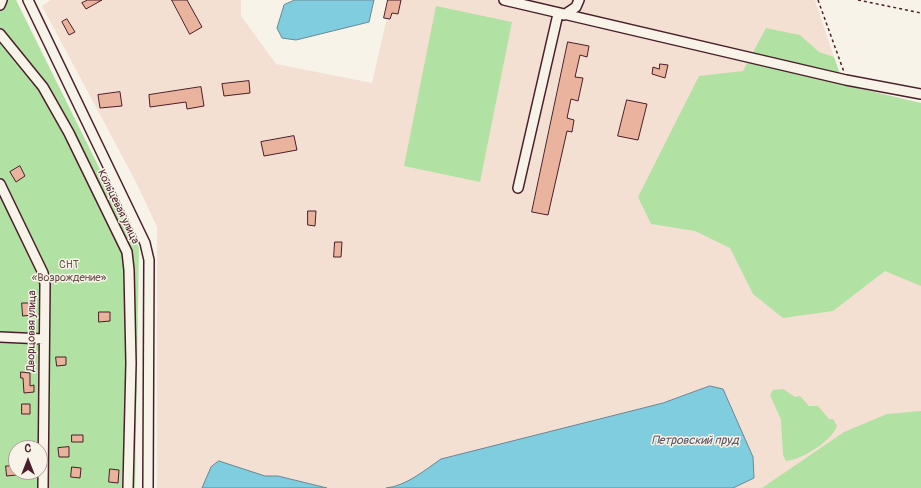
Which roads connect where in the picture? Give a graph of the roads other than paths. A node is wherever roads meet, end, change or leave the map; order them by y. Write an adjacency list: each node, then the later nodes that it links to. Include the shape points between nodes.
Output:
1 (2, 0): 5 (street)
2 (28, 0): 15 (street, via 145,244 149,260)
3 (504, 0): 6 (street)
4 (579, 0): 6 (street, via 576,7)
5 (0, 4)
6 (561, 14): 8 (street, via 846,80); 10 (street)
7 (0, 34): 14 (street, Кольцевая улица, via 43,87 69,133 127,252 131,363)
8 (921, 94)
9 (0, 184): 12 (street, Дворцовая улица, via 42,273 45,284)
10 (518, 188)
11 (0, 337): 12 (street)
12 (44, 338): 13 (street, Дворцовая улица)
13 (43, 488)
14 (128, 488)
15 (148, 488)

